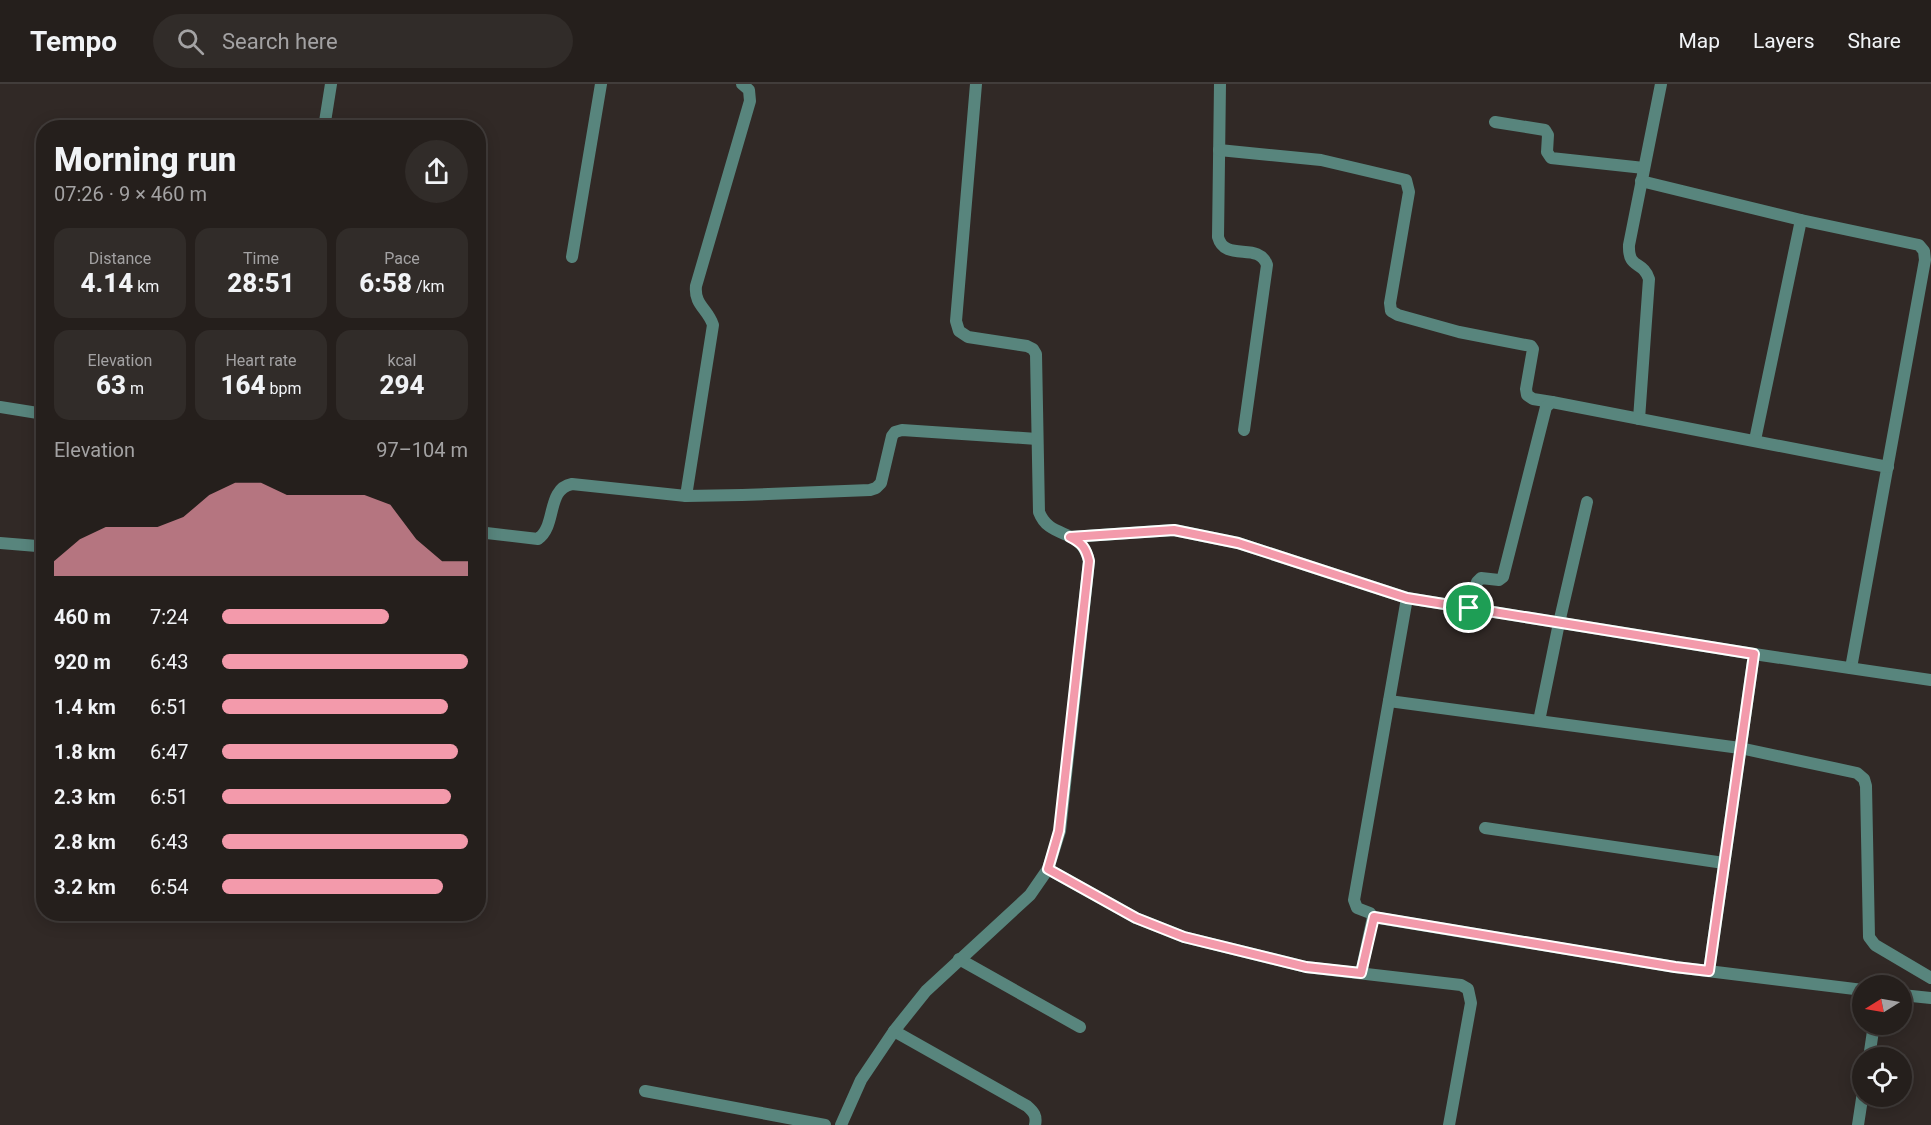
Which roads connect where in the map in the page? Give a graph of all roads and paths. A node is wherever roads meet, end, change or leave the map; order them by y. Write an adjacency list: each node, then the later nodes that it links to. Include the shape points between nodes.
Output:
1 (331, 84): 7 (street)
2 (601, 84): 12 (street)
3 (742, 84): 21 (street, via 749,90 750,101 696,286 698,302 713,325)
4 (976, 84): 18 (street, via 956,321 959,331 968,337 1033,349)
5 (1220, 84): 9 (street)
6 (1661, 84): 10 (street)
7 (325, 120)
8 (1495, 122): 10 (street, via 1545,130 1546,152 1551,158)
9 (1219, 150): 13 (street, via 1321,160 1406,180 1409,192 1391,311 1459,332 1531,346 1527,395); 17 (street, via 1220,244 1224,249 1260,255 1267,265)
10 (1643, 175): 11 (street); 16 (street, via 1629,254 1649,279)
11 (1802, 220): 19 (street); 20 (street, via 1919,246 1924,251)
12 (572, 257)
13 (1552, 402): 16 (street); 28 (street, via 1546,407 1503,578 1480,579)
14 (0, 408): 15 (street)
15 (36, 413)
16 (1639, 419): 19 (street)
17 (1244, 430)
18 (1037, 439): 21 (street, via 902,430 892,436 881,483 876,488); 24 (street, via 1042,521)
19 (1755, 441): 20 (street)
20 (1888, 467): 31 (street)
21 (686, 496): 23 (street, via 564,485 544,535 538,540)
22 (1587, 502): 29 (street)
23 (486, 533)
24 (1070, 537): 27 (street, via 1174,530 1238,543); 38 (street, via 1080,542 1089,561 1059,831)
25 (0, 543): 26 (street)
26 (36, 546)
27 (1407, 598): 28 (street); 33 (street)
28 (1469, 608): 29 (street)
29 (1559, 623): 30 (street); 34 (street)
30 (1754, 654): 31 (street); 35 (street)
31 (1851, 668): 32 (street)
32 (1931, 680)
33 (1389, 701): 34 (street); 39 (street, via 1354,900 1357,908)
34 (1539, 721): 35 (street)
35 (1740, 748): 37 (street); 43 (street, via 1857,773 1864,779 1869,938)
36 (1485, 828): 37 (street)
37 (1724, 862): 41 (street)
38 (1048, 869): 40 (street, via 1030,895); 42 (street, via 1136,918 1184,937 1306,967)
39 (1374, 917): 41 (street); 42 (street)
40 (959, 959): 47 (street); 48 (street, via 926,991)
41 (1709, 971): 44 (street)
42 (1361, 973): 54 (street, via 1468,989 1471,1003)
43 (1931, 978)
44 (1852, 989)
45 (1912, 995): 46 (street)
46 (1931, 998)
47 (1080, 1027)
48 (894, 1031): 52 (street, via 861,1080); 53 (street, via 1027,1106 1036,1118)
49 (645, 1091): 51 (street)
50 (1861, 1107): 55 (street)
51 (825, 1125)
52 (841, 1125)
53 (1035, 1125)
54 (1449, 1125)
55 (1858, 1125)

